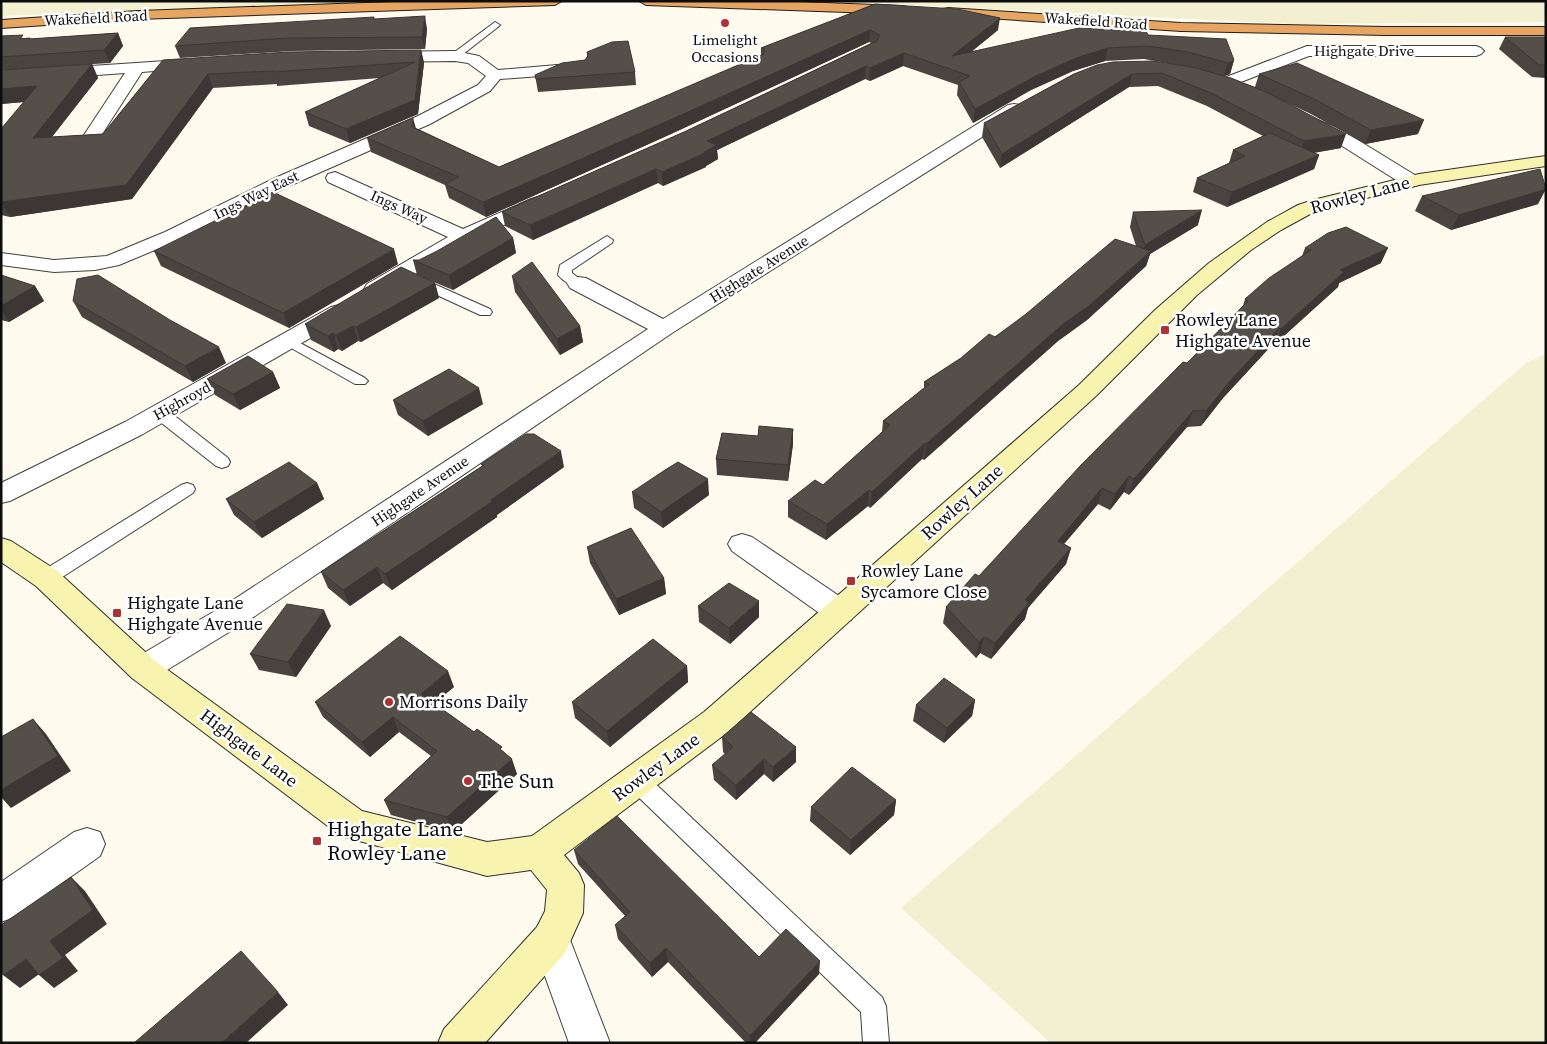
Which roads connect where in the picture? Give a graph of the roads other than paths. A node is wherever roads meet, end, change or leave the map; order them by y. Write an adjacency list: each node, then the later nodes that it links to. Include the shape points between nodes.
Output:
1 (555, 1): 3 (highway, Wakefield Road, via 138,15)
2 (646, 1): 5 (highway, Wakefield Road, via 926,11 1181,27)
3 (1, 24)
4 (495, 25): 7 (lane)
5 (1546, 31)
6 (1476, 51): 14 (street, Highgate Drive, via 1307,51 1218,80)
7 (455, 56): 8 (street); 12 (street, via 473,59)
8 (371, 57)
9 (216, 62): 10 (street)
10 (137, 68): 13 (street); 17 (street)
11 (580, 68): 12 (street)
12 (495, 75): 18 (street, Ings Way East, via 484,88 424,120)
13 (1, 78)
14 (1251, 94)
15 (1036, 98): 30 (street, Highgate Avenue, via 1001,115)
16 (1293, 114): 21 (street, via 1334,133)
17 (91, 138)
18 (342, 156): 20 (street, via 349,162 346,170); 22 (street, Ings Way East)
19 (1546, 161): 21 (main road, Rowley Lane)
20 (335, 178): 22 (street, via 314,184); 24 (street, Ings Way)
21 (1412, 181): 40 (main road, Rowley Lane, via 1306,208 1213,268 1088,390)
22 (282, 182): 26 (street, Ings Way East, via 172,236 112,261 54,266)
23 (552, 196): 24 (street, Highroyd)
24 (463, 236): 27 (street, Highroyd)
25 (607, 240): 28 (lane, via 565,268 565,275)
26 (1, 259)
27 (400, 273): 29 (lane); 31 (street, Highroyd)
28 (578, 283): 30 (street)
29 (485, 312)
30 (664, 328): 41 (street, Highgate Avenue, via 241,610)
31 (289, 341): 32 (lane); 33 (street, Highroyd)
32 (360, 381)
33 (160, 413): 34 (lane); 36 (street, Highroyd)
34 (222, 462)
35 (187, 489): 39 (lane)
36 (1, 494)
37 (742, 544): 40 (street)
38 (1, 548): 39 (main road, Highgate Lane)
39 (46, 578): 41 (main road, Highgate Lane)
40 (840, 612): 42 (main road, Rowley Lane, via 716,722)
41 (143, 669): 44 (main road, Highgate Lane, via 353,825 487,859)
42 (636, 781): 44 (main road, Rowley Lane); 49 (lane, via 873,1006)
43 (87, 844): 45 (street)
44 (539, 852): 46 (main road, via 566,884 564,914)
45 (1, 904)
46 (550, 940): 47 (main road); 48 (street)
47 (458, 1043)
48 (590, 1043)
49 (876, 1043)

